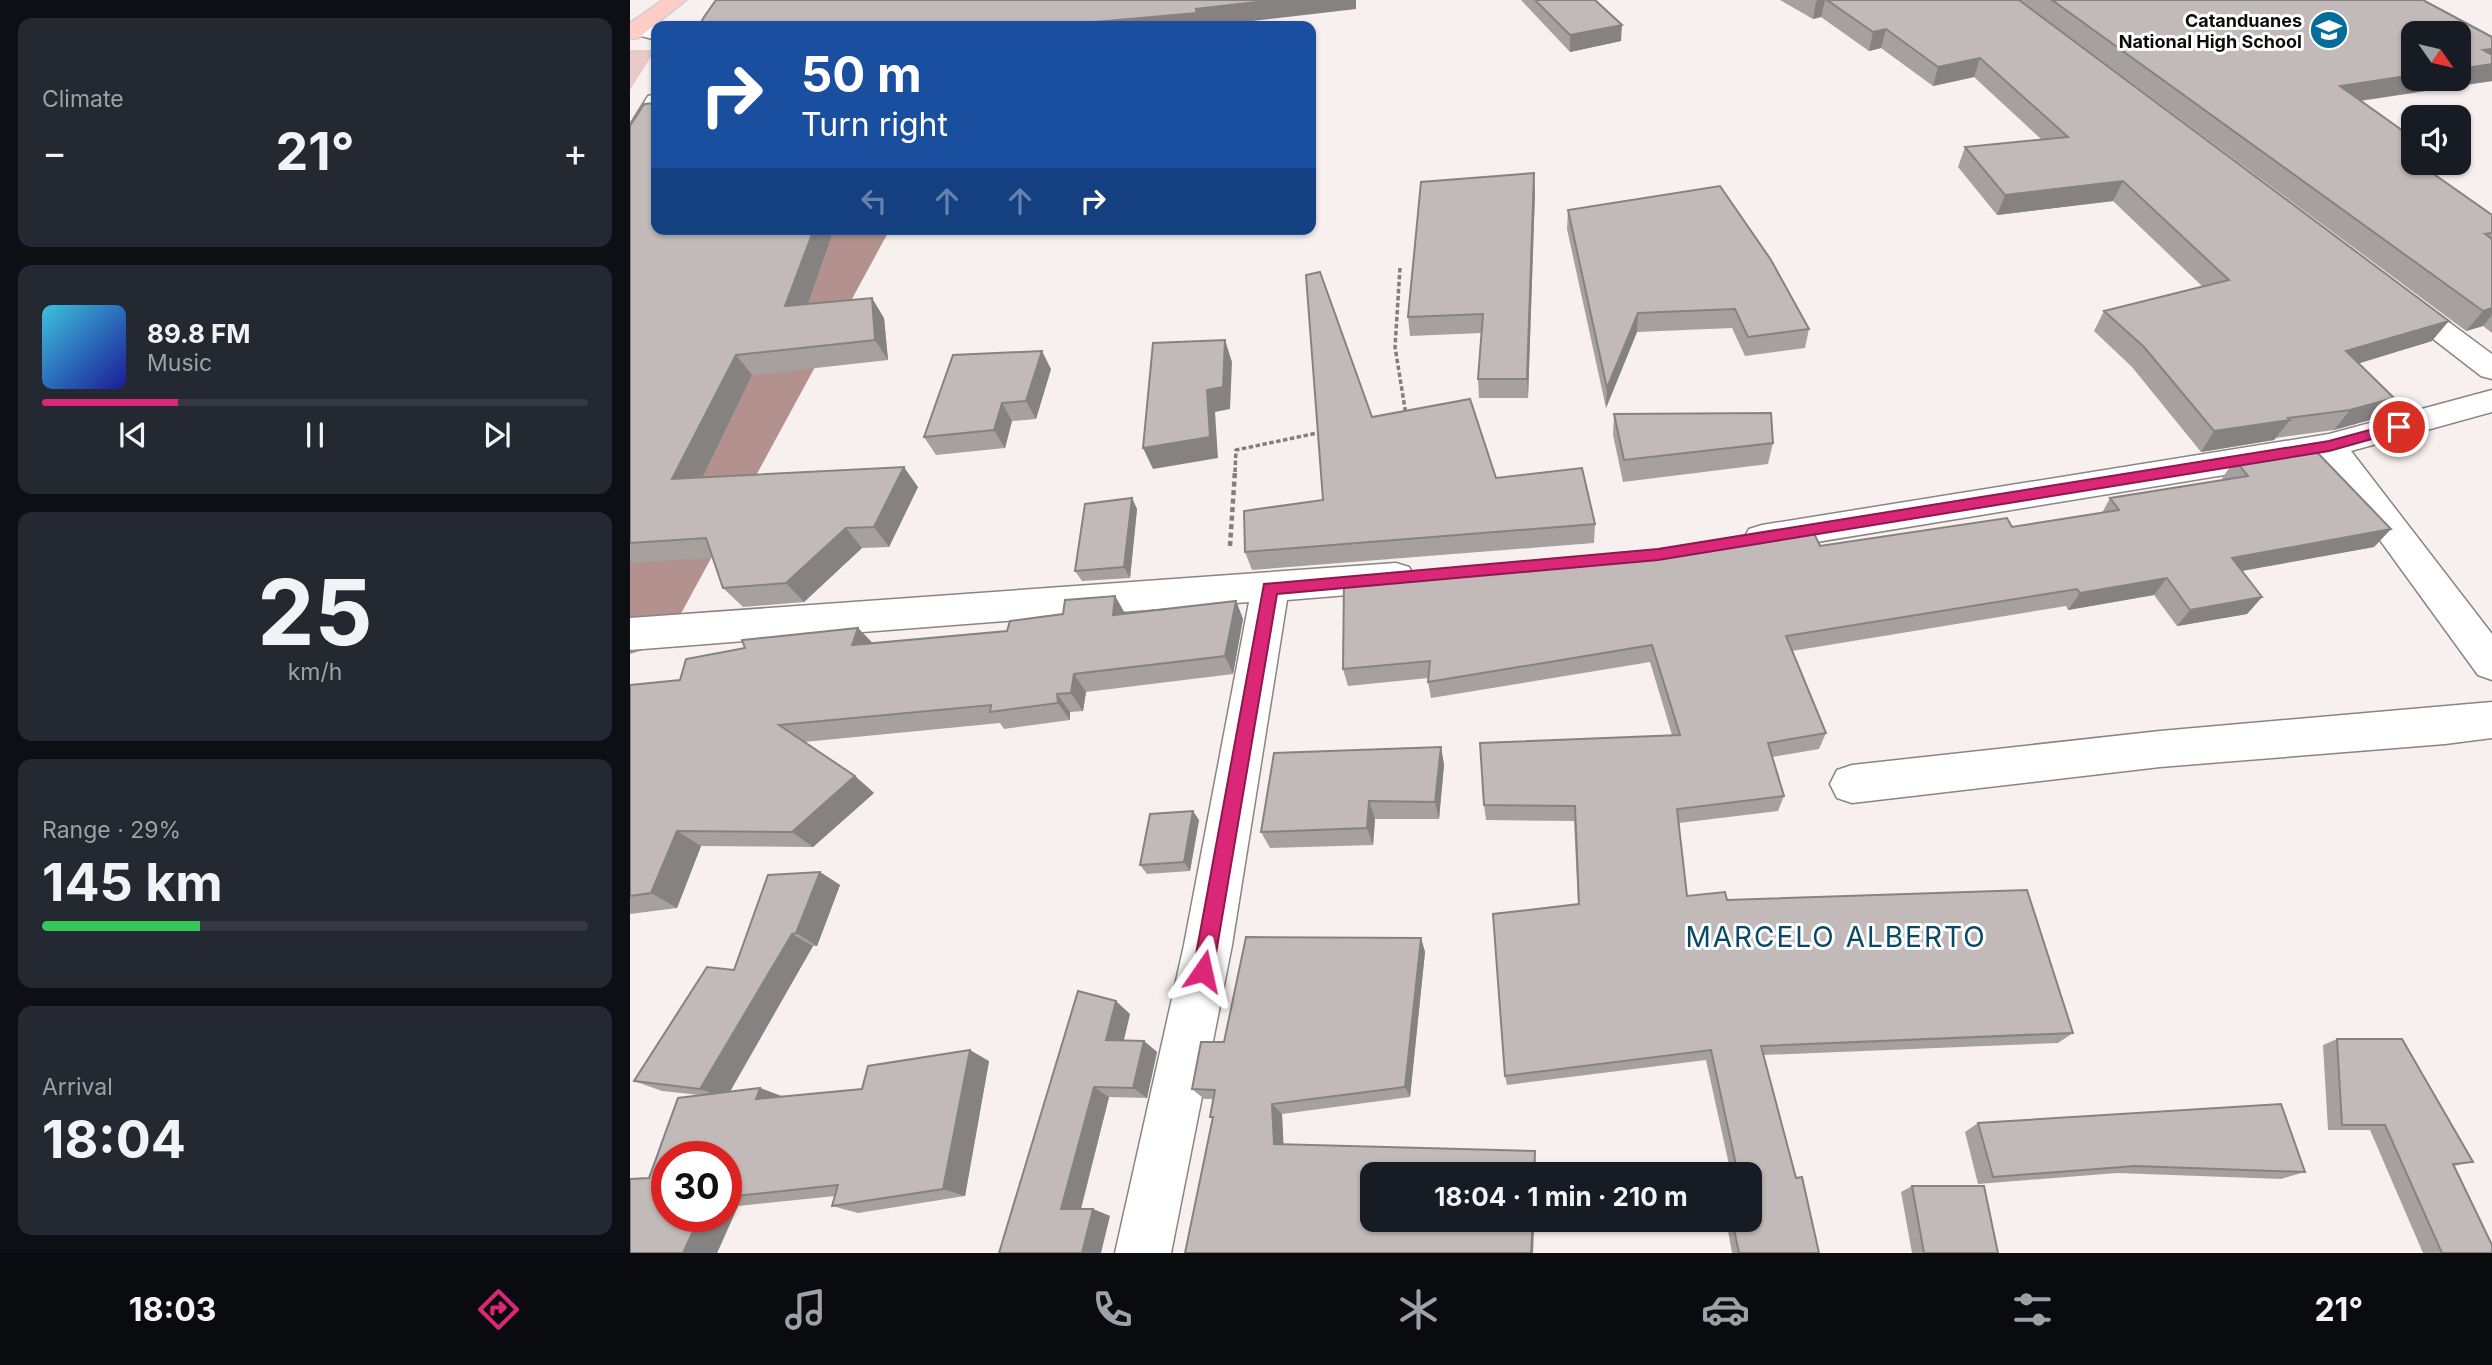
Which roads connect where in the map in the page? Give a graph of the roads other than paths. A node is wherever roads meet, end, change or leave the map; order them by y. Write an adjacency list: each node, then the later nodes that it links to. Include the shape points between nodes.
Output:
1 (676, 0): 2 (main road)
2 (638, 30)
3 (651, 109): 4 (street)
4 (630, 145)
5 (2381, 285): 6 (street)
6 (2492, 369)
7 (2492, 401): 8 (street)
8 (2329, 446): 9 (street); 13 (street)
9 (1727, 543)
10 (1422, 575): 11 (street)
11 (1248, 588): 12 (street); 16 (street, via 1208,945)
12 (641, 633)
13 (2492, 664)
14 (2492, 720): 15 (street, via 2160,749)
15 (1852, 784)
16 (1143, 1253)

